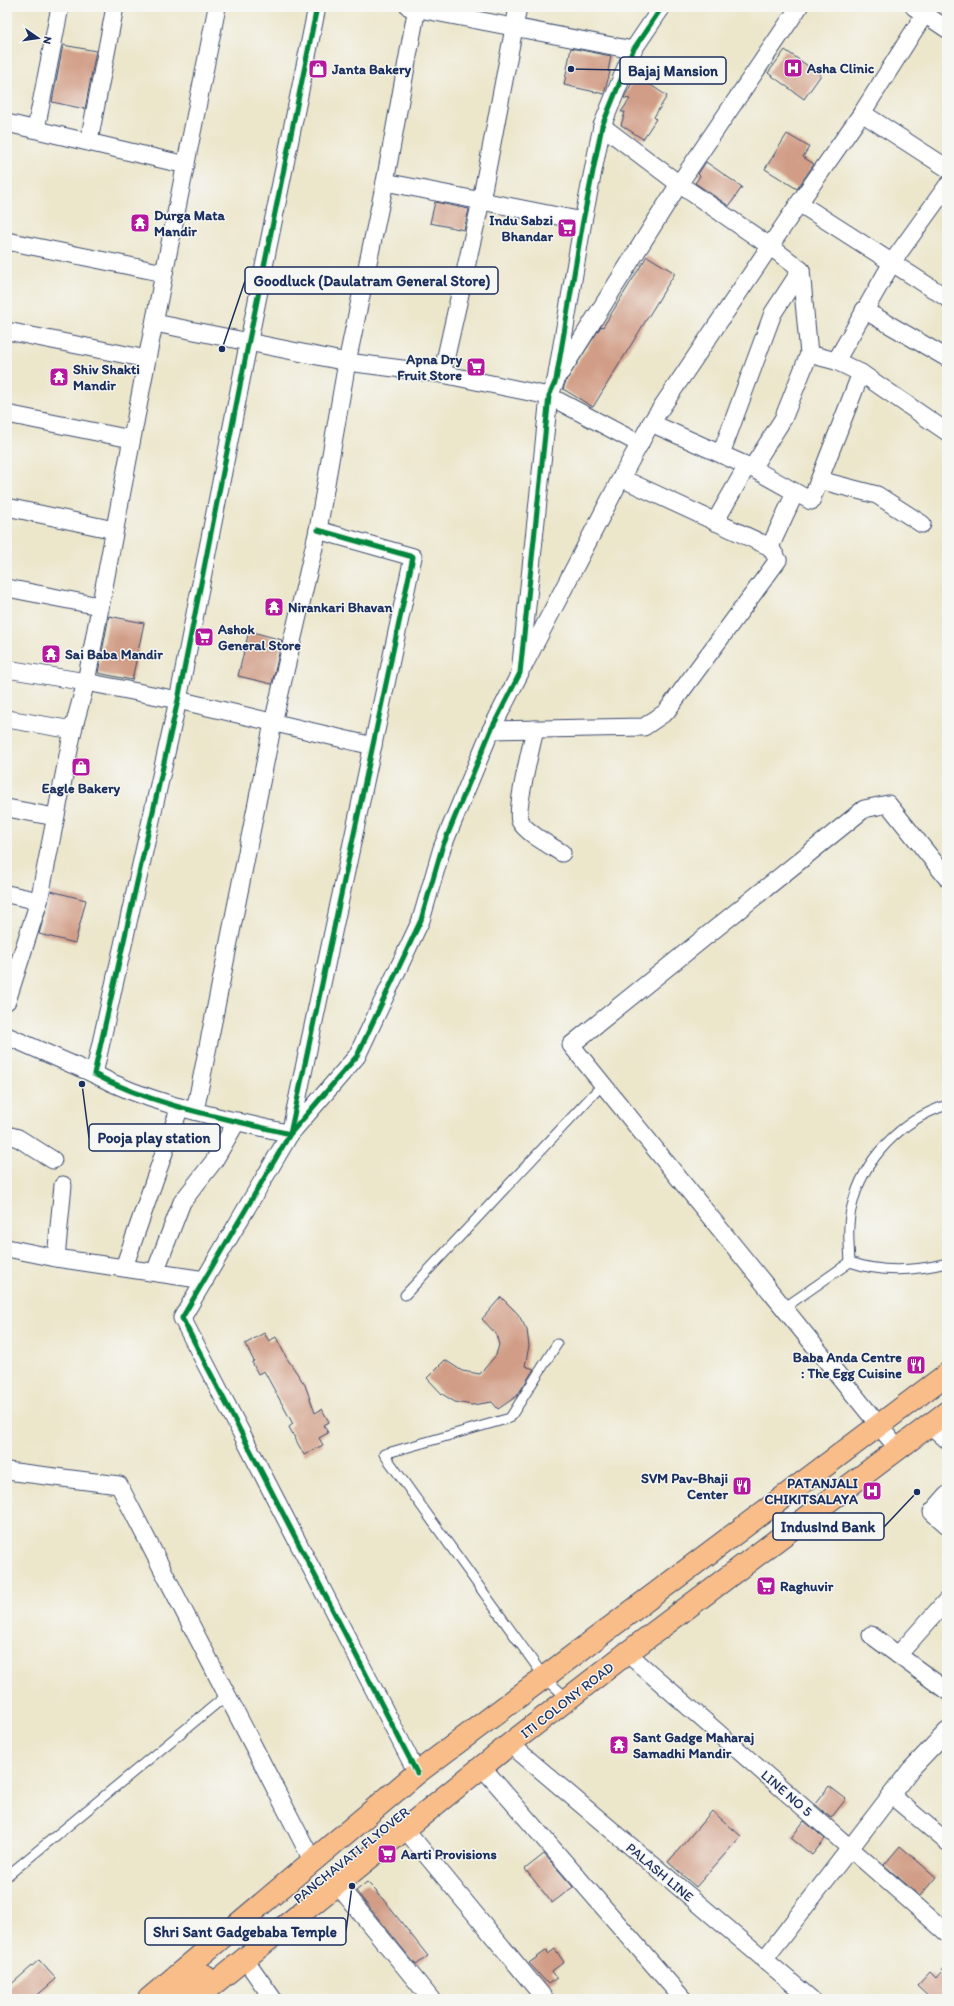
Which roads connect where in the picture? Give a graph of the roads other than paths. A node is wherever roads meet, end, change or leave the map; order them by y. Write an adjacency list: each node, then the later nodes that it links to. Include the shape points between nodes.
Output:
1 (60, 7): 16 (street)
2 (115, 7): 17 (street)
3 (217, 7): 18 (street)
4 (317, 7): 35 (street)
5 (414, 7): 10 (street); 20 (street)
6 (518, 7): 10 (street)
7 (662, 7): 12 (street)
8 (799, 7): 21 (street)
9 (923, 9): 11 (street); 13 (street)
10 (513, 28): 12 (street); 23 (street)
11 (947, 29)
12 (633, 50): 15 (street)
13 (862, 113): 19 (street); 24 (street)
14 (7, 123): 16 (street)
15 (602, 126): 21 (street); 25 (street)
16 (36, 129): 17 (street)
17 (90, 141): 18 (street)
18 (186, 165): 30 (street)
19 (947, 168)
20 (385, 182): 23 (street); 40 (street)
21 (679, 184): 27 (street); 43 (street)
22 (947, 186): 28 (street)
23 (481, 201): 25 (street); 42 (street)
24 (799, 203): 27 (street); 28 (street)
25 (583, 221): 43 (street)
26 (7, 241): 30 (street)
27 (771, 247): 29 (street); 46 (street)
28 (893, 262): 31 (street); 32 (street)
29 (801, 270): 36 (street); 50 (street, via 773,313)
30 (164, 273): 33 (street)
31 (947, 298)
32 (864, 310): 37 (street); 39 (street)
33 (155, 323): 35 (street); 38 (street)
34 (7, 331): 38 (street)
35 (249, 340): 40 (street); 66 (street)
36 (809, 354): 39 (street); 51 (street, via 783,419)
37 (947, 358)
38 (147, 360): 48 (street)
39 (836, 361): 41 (street)
40 (348, 362): 42 (street); 59 (street)
41 (861, 373): 47 (street); 53 (street)
42 (442, 374): 44 (street)
43 (556, 380): 44 (street)
44 (549, 396): 49 (street); 64 (street)
45 (7, 414): 48 (street)
46 (652, 423): 49 (street); 50 (street)
47 (947, 432)
48 (132, 439): 58 (street)
49 (640, 444): 52 (street)
50 (721, 454): 51 (street)
51 (750, 467): 54 (street); 56 (street)
52 (621, 478): 56 (street); 64 (street)
53 (819, 480): 54 (street, via 811,501); 57 (street, via 877,495)
54 (795, 493): 60 (street)
55 (7, 507): 58 (street)
56 (715, 522): 60 (street)
57 (922, 524)
58 (114, 530): 62 (street)
59 (318, 530): 68 (street); 72 (street, via 413,557)
60 (770, 547): 69 (street, via 778,560 666,712 644,727)
61 (7, 588): 62 (street)
62 (99, 606): 65 (street)
63 (7, 669): 65 (street)
64 (520, 674): 71 (street)
65 (86, 682): 66 (street); 70 (street)
66 (178, 700): 68 (street); 81 (street)
67 (7, 719): 70 (street)
68 (273, 723): 72 (street); 84 (street)
69 (535, 729): 71 (street); 75 (street, via 519,807 520,821 525,828)
70 (73, 730): 74 (street)
71 (491, 730): 86 (street, via 442,848 421,920 357,1056)
72 (373, 746): 86 (street)
73 (7, 808): 74 (street)
74 (55, 817): 78 (street)
75 (562, 853)
76 (947, 878): 82 (street, via 888,804 864,809 571,1045)
77 (7, 894): 78 (street)
78 (39, 901): 79 (street)
79 (7, 1001)
80 (7, 1036): 81 (street)
81 (94, 1074): 84 (street, via 110,1083)
82 (603, 1084): 97 (lane); 98 (street)
83 (947, 1105): 92 (lane, via 916,1120 892,1138 878,1152 860,1179 851,1208)
84 (188, 1109): 85 (street); 94 (street)
85 (237, 1121): 86 (street); 95 (street, via 214,1161 182,1202)
86 (290, 1134): 96 (street)
87 (7, 1135): 88 (street, via 18,1138)
88 (53, 1160)
89 (63, 1185): 91 (street)
90 (7, 1248): 91 (street)
91 (56, 1258): 94 (street)
92 (850, 1262): 93 (lane, via 888,1269 924,1269); 98 (lane)
93 (947, 1263)
94 (124, 1267): 95 (street)
95 (155, 1272): 96 (street)
96 (205, 1280): 119 (street, via 182,1318)
97 (406, 1295)
98 (784, 1308): 102 (street)
99 (557, 1344): 113 (lane, via 510,1418 384,1454)
100 (947, 1374): 102 (main road)
101 (947, 1412): 103 (main road, ITI COLONY ROAD)
102 (880, 1425): 105 (street); 113 (main road)
103 (930, 1425): 104 (street); 105 (main road, ITI COLONY ROAD)
104 (947, 1440)
105 (898, 1449): 111 (main road, ITI COLONY ROAD)
106 (7, 1471): 115 (street, via 119,1485)
107 (947, 1495): 108 (street, via 932,1512)
108 (947, 1525)
109 (947, 1600): 112 (street)
110 (871, 1635): 112 (street)
111 (627, 1653): 116 (main road, ITI COLONY ROAD); 123 (street, LINE NO 5)
112 (898, 1655): 114 (street)
113 (545, 1678): 116 (lane); 119 (main road)
114 (947, 1691)
115 (227, 1695): 124 (street); 125 (lane)
116 (568, 1699): 118 (main road, ITI COLONY ROAD)
117 (946, 1735): 120 (street)
118 (496, 1756): 121 (main road, ITI COLONY ROAD); 129 (street, PALASH LINE); 131 (main road, PANCHAVATI FLYOVER, via 475,1756 453,1772); 136 (street)
119 (417, 1773): 124 (main road)
120 (891, 1795): 122 (street); 123 (street)
121 (405, 1829): 126 (main road, ITI COLONY ROAD); 135 (street)
122 (947, 1842)
123 (850, 1847): 127 (street, LINE NO 5); 129 (street)
124 (312, 1862): 130 (main road)
125 (7, 1876)
126 (337, 1884): 128 (main road, ITI COLONY ROAD); 134 (street)
127 (947, 1933)
128 (244, 1959): 132 (main road, ITI COLONY ROAD); 133 (street)
129 (764, 1960): 137 (street, PALASH LINE)
130 (149, 1999)
131 (174, 1999)
132 (196, 1999)
133 (273, 1999)
134 (432, 1999)
135 (545, 1999)
136 (683, 1999)
137 (811, 1999)

